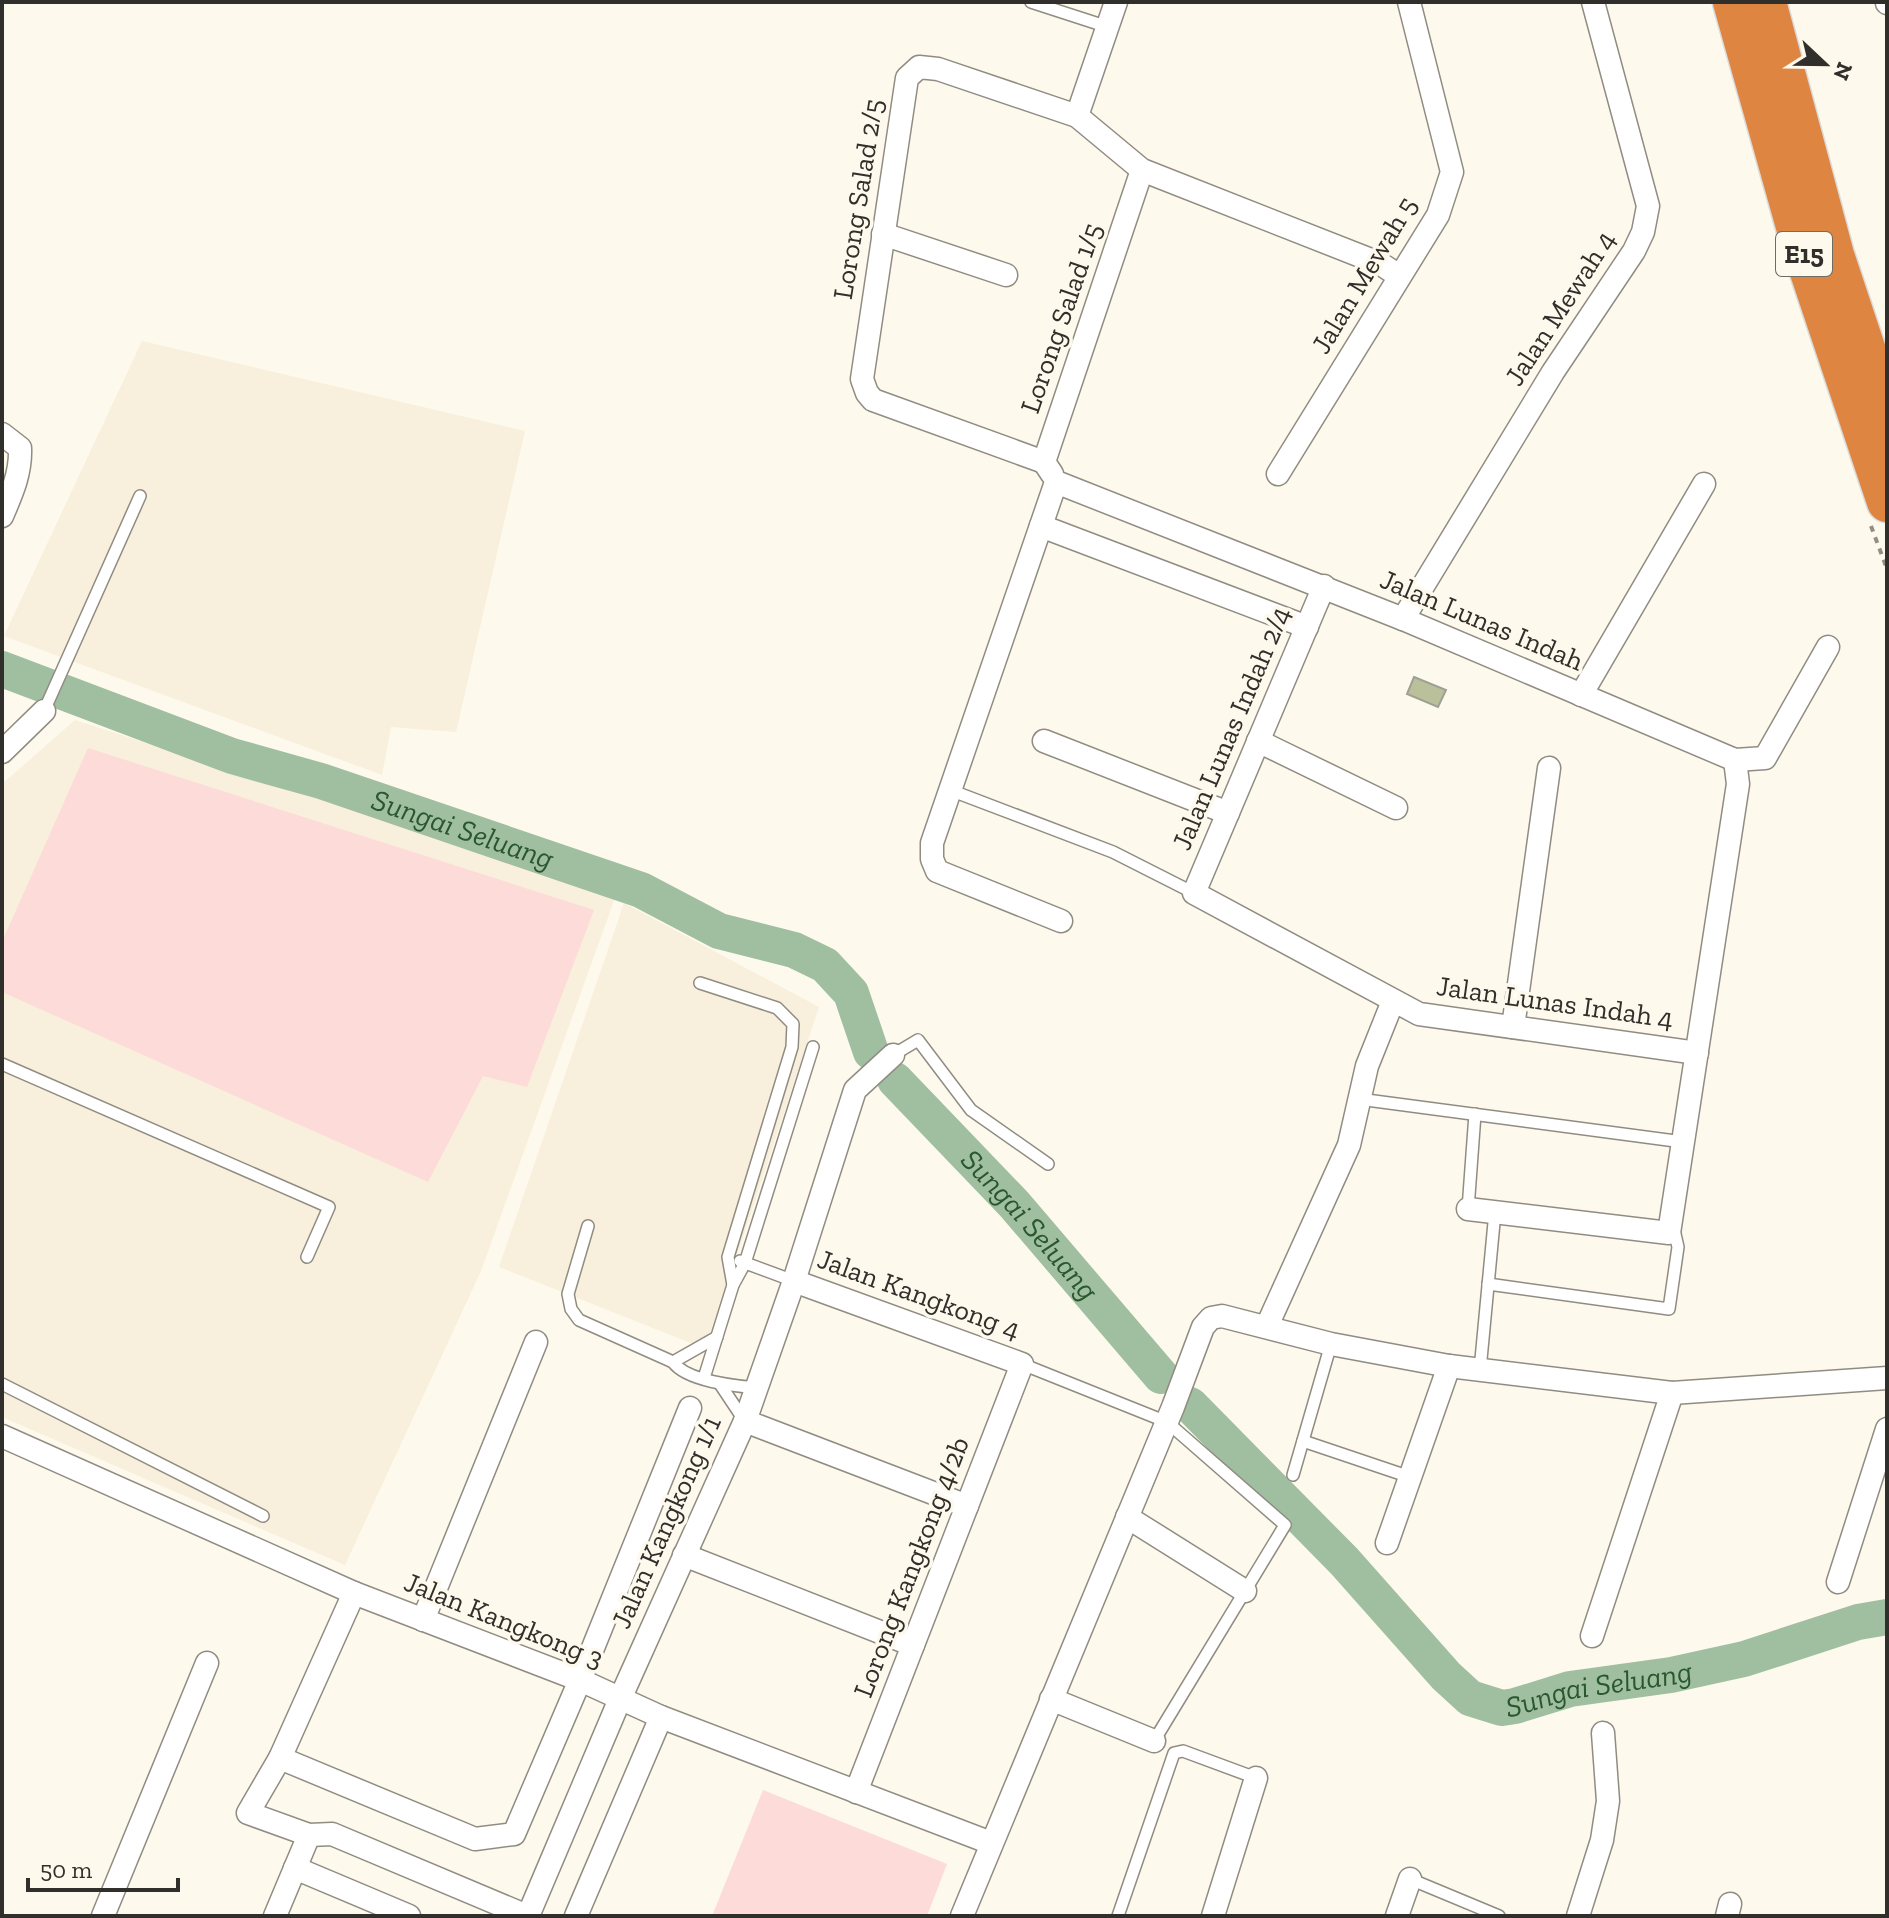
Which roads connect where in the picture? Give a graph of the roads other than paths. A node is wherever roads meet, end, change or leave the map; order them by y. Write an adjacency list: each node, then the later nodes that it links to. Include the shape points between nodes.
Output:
1 (1031, 2): 7 (lane)
2 (1116, 2): 7 (street)
3 (1409, 2): 12 (street, Jalan Mewah 5, via 1452,172 1438,215)
4 (1593, 2): 24 (street, Jalan Mewah 4, via 1648,206 1643,232)
5 (1733, 2): 20 (highway, E15, via 1802,248)
6 (1766, 2): 13 (highway, E15, via 1834,255)
7 (1108, 27): 8 (street)
8 (1077, 116): 9 (street, Lorong Salad 2/5); 10 (street, Lorong Salad 2/5, via 919,67 907,78)
9 (1142, 170): 12 (street, Lorong Salad 2/5, via 1381,264); 15 (street, Lorong Salad 1/5)
10 (883, 234): 11 (street); 15 (street, Lorong Salad 2/5, via 862,379 867,393 873,400)
11 (1006, 275)
12 (1399, 276): 16 (street, Jalan Mewah 5)
13 (1887, 414)
14 (2, 434): 21 (street, via 20,448 21,466)
15 (1044, 462): 17 (street)
16 (1278, 474)
17 (1056, 482): 22 (street); 23 (street, Jalan Lunas Indah)
18 (1704, 484): 27 (street)
19 (140, 496): 28 (lane)
20 (1887, 502)
21 (2, 516)
22 (1041, 526): 25 (street); 34 (street)
23 (1324, 586): 24 (street, Jalan Lunas Indah); 25 (street, Jalan Lunas Indah 2/4)
24 (1403, 619): 27 (street, Jalan Lunas Indah)
25 (1307, 627): 30 (street, Jalan Lunas Indah 2/4)
26 (1828, 647): 32 (street, via 1765,758)
27 (1581, 695): 32 (street, Jalan Lunas Indah)
28 (44, 711): 31 (street)
29 (1044, 741): 36 (street)
30 (1258, 741): 35 (street); 36 (street, Jalan Lunas Indah 2/4)
31 (2, 752)
32 (1735, 760): 43 (street, via 1738,784)
33 (1549, 768): 41 (street)
34 (950, 790): 37 (lane, via 1113,852); 38 (street, via 932,843 937,871)
35 (1396, 808)
36 (1228, 813): 37 (street, Jalan Lunas Indah 2/4)
37 (1194, 893): 40 (street, Jalan Lunas Indah 4)
38 (1061, 921)
39 (700, 983): 55 (lane, via 777,1008 793,1024 792,1047)
40 (1393, 1001): 41 (street, Jalan Lunas Indah 4, via 1419,1014); 46 (street)
41 (1513, 1027): 43 (street, Jalan Lunas Indah 4)
42 (813, 1047): 56 (lane)
43 (1697, 1053): 48 (street)
44 (893, 1055): 49 (lane, via 918,1040 971,1110); 57 (street, Jalan Kangkong 1/1, via 855,1090)
45 (2, 1064): 54 (lane, via 329,1207)
46 (1359, 1099): 47 (lane); 60 (street, via 1349,1145)
47 (1475, 1114): 48 (lane); 50 (lane)
48 (1683, 1142): 53 (street)
49 (1048, 1164)
50 (1468, 1209): 51 (street)
51 (1495, 1212): 53 (street); 58 (lane)
52 (588, 1226): 64 (lane, via 568,1294 571,1309 579,1320)
53 (1669, 1233): 58 (lane, via 1675,1234 1678,1247 1669,1309)
54 (307, 1257)
55 (728, 1257): 56 (lane); 59 (lane)
56 (745, 1263): 57 (lane); 59 (lane)
57 (794, 1281): 65 (street, Jalan Kangkong 4); 72 (street, Jalan Kangkong 1/1)
58 (1488, 1284): 67 (lane)
59 (733, 1285): 61 (lane)
60 (1267, 1326): 63 (street); 75 (street, via 1211,1318)
61 (717, 1337): 64 (lane); 68 (lane)
62 (536, 1342): 90 (street)
63 (1331, 1344): 66 (street); 79 (lane)
64 (673, 1362): 68 (lane)
65 (1022, 1364): 75 (lane); 82 (street, Lorong Kangkong 4/2b)
66 (1449, 1366): 67 (street); 81 (street)
67 (1480, 1370): 73 (street)
68 (704, 1378): 71 (lane)
69 (1887, 1378): 73 (street)
70 (2, 1384): 83 (lane)
71 (720, 1384): 72 (lane); 76 (lane)
72 (757, 1388): 76 (street, Jalan Kangkong 1/1)
73 (1672, 1393): 91 (street)
74 (690, 1408): 94 (street)
75 (1170, 1414): 84 (street); 88 (lane, via 1285,1525)
76 (745, 1421): 82 (street); 86 (street, Jalan Kangkong 1/1)
77 (1887, 1429): 87 (street)
78 (2, 1436): 89 (street, Jalan Kangkong 3)
79 (1303, 1441): 80 (lane); 81 (lane)
80 (1293, 1475)
81 (1410, 1477): 85 (street)
82 (967, 1506): 92 (street, Lorong Kangkong 4/2b)
83 (263, 1516)
84 (1127, 1517): 88 (street); 96 (street)
85 (1387, 1543)
86 (684, 1555): 92 (street); 95 (street, Jalan Kangkong 1/1)
87 (1838, 1582)
88 (1245, 1591): 99 (lane)
89 (354, 1593): 90 (street, Jalan Kangkong 3); 100 (street)
90 (423, 1620): 94 (street, Jalan Kangkong 3)
91 (1592, 1636)
92 (913, 1645): 102 (street, Lorong Kangkong 4/2b)
93 (207, 1663): 108 (street)
94 (580, 1680): 95 (street, Jalan Kangkong 3); 100 (street, via 514,1834 475,1839)
95 (620, 1699): 97 (street, Jalan Kangkong 3); 111 (street, Jalan Kangkong 1/1)
96 (1051, 1699): 99 (street); 104 (street)
97 (661, 1717): 102 (street, Jalan Kangkong 3); 112 (street)
98 (1603, 1733): 118 (street, via 1608,1801 1602,1840)
99 (1154, 1741)
100 (280, 1758): 103 (street, via 248,1813)
101 (1256, 1778): 114 (lane, via 1183,1751 1174,1753); 115 (street)
102 (856, 1792): 104 (street, Jalan Kangkong 3)
103 (309, 1835): 105 (street); 111 (street, via 332,1834)
104 (991, 1843): 113 (street)
105 (295, 1868): 107 (street); 109 (street)
106 (1410, 1879): 116 (street); 117 (lane)
107 (383, 1911): 110 (street)
108 (103, 1916)
109 (275, 1916)
110 (409, 1916)
111 (528, 1916)
112 (576, 1916)
113 (962, 1916)
114 (1118, 1916)
115 (1213, 1916)
116 (1397, 1916)
117 (1499, 1916)
118 (1578, 1916)

